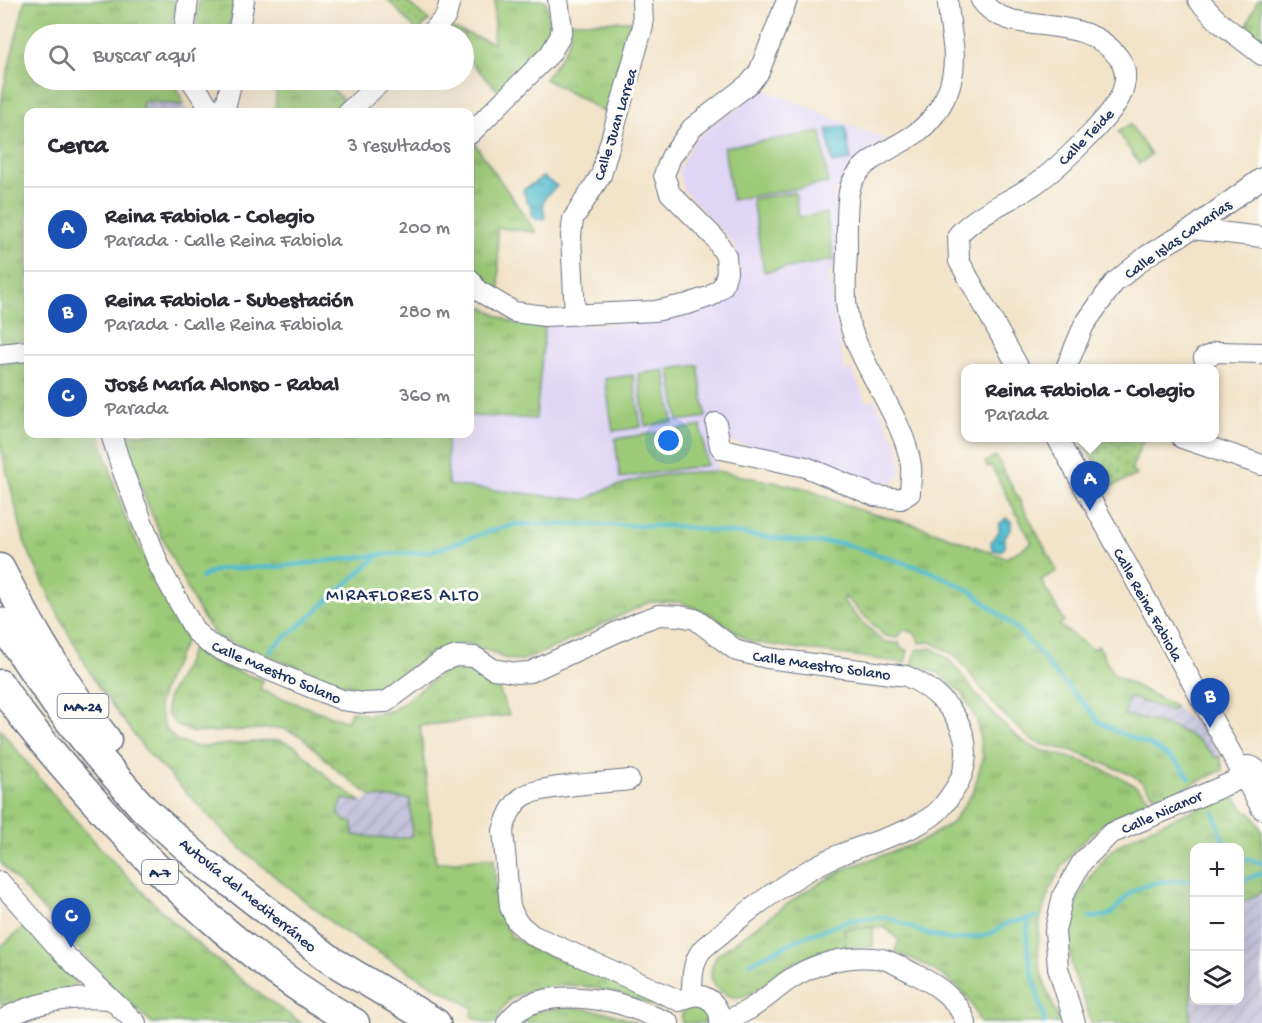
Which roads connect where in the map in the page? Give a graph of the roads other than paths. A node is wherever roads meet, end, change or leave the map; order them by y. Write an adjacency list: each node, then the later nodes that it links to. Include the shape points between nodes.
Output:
1 (188, 0): 10 (street)
2 (244, 0): 11 (street)
3 (450, 0): 12 (street, via 446,16)
4 (558, 0): 20 (street, via 562,28 550,54)
5 (642, 0): 26 (street, Calle Juan Larrea, via 643,26 601,175 573,219)
6 (787, 0): 26 (street, via 759,72 692,128 671,157 664,175 670,193 715,238 726,255 723,286 711,296 655,311)
7 (948, 0): 34 (street, via 954,56 947,95 918,132 863,169 849,189 845,287 851,328 906,444 911,468 910,494 901,499 875,496 806,467 722,449)
8 (981, 0): 24 (street, Calle Teide, via 986,8 1002,17 1080,31 1096,38 1112,48 1123,64 1126,82 1111,111 1077,148 1038,182 966,226 958,235)
9 (1198, 0): 13 (street)
10 (185, 24)
11 (240, 24)
12 (439, 24)
13 (1262, 55)
14 (198, 90): 17 (street)
15 (229, 90): 18 (street)
16 (372, 90): 19 (street)
17 (212, 108)
18 (225, 108)
19 (352, 108)
20 (474, 130)
21 (1262, 178): 22 (street, Calle Islas Canarias)
22 (1192, 229): 23 (street); 33 (street, Calle Islas Canarias, via 1148,255 1114,283 1084,325)
23 (1262, 237)
24 (965, 255): 31 (street, via 957,254); 32 (street)
25 (474, 288): 26 (street, via 514,312)
26 (575, 315)
27 (24, 351): 29 (street)
28 (1262, 353): 30 (street, via 1217,352)
29 (0, 354)
30 (1204, 358)
31 (1016, 364)
32 (1027, 364)
33 (1068, 364)
34 (716, 423)
35 (112, 438): 48 (street, Calle Maestro Solano, via 160,568 195,631 227,653 342,700 386,702 440,662 456,656 475,657 493,669 516,674 530,672 659,615 695,619 737,651 906,676 924,684 945,702 961,725 967,750 960,781 933,816 837,856 781,888 736,921 700,952)
36 (1059, 442): 43 (street, Calle Reina Fabiola)
37 (1070, 442): 43 (street, Calle Reina Fabiola)
38 (1194, 442): 39 (street)
39 (1262, 465)
40 (0, 568): 46 (highway, MA-24, via 60,674 156,798)
41 (0, 622): 46 (highway, Autovía del Mediterráneo / A-7, via 55,703 96,754 144,809)
42 (0, 684): 53 (highway, A-7, via 57,758 163,875 280,974)
43 (1252, 777): 45 (street, Calle Reina Fabiola); 58 (street, Calle Nicanor, via 1110,834 1082,862 1063,895 1055,931 1058,968)
44 (629, 780): 48 (street, via 542,789 525,795 514,805 503,831 510,907 517,922 532,935)
45 (1262, 808)
46 (176, 836): 54 (highway, Autovía del Mediterráneo / A-7, via 202,861 334,962)
47 (0, 882): 49 (street)
48 (686, 998): 51 (street, via 704,996 714,1003); 56 (street, Calle Maestro Solano, via 673,1011)
49 (110, 999): 50 (street, via 78,997 44,1002); 52 (street)
50 (0, 1021)
51 (720, 1022): 57 (street, via 740,1016 802,973 854,957 884,959 933,983 961,1009)
52 (136, 1023)
53 (355, 1023)
54 (436, 1023)
55 (507, 1023): 56 (street, via 532,1003 566,997 613,1002)
56 (671, 1023)
57 (966, 1023)
58 (1075, 1023)

